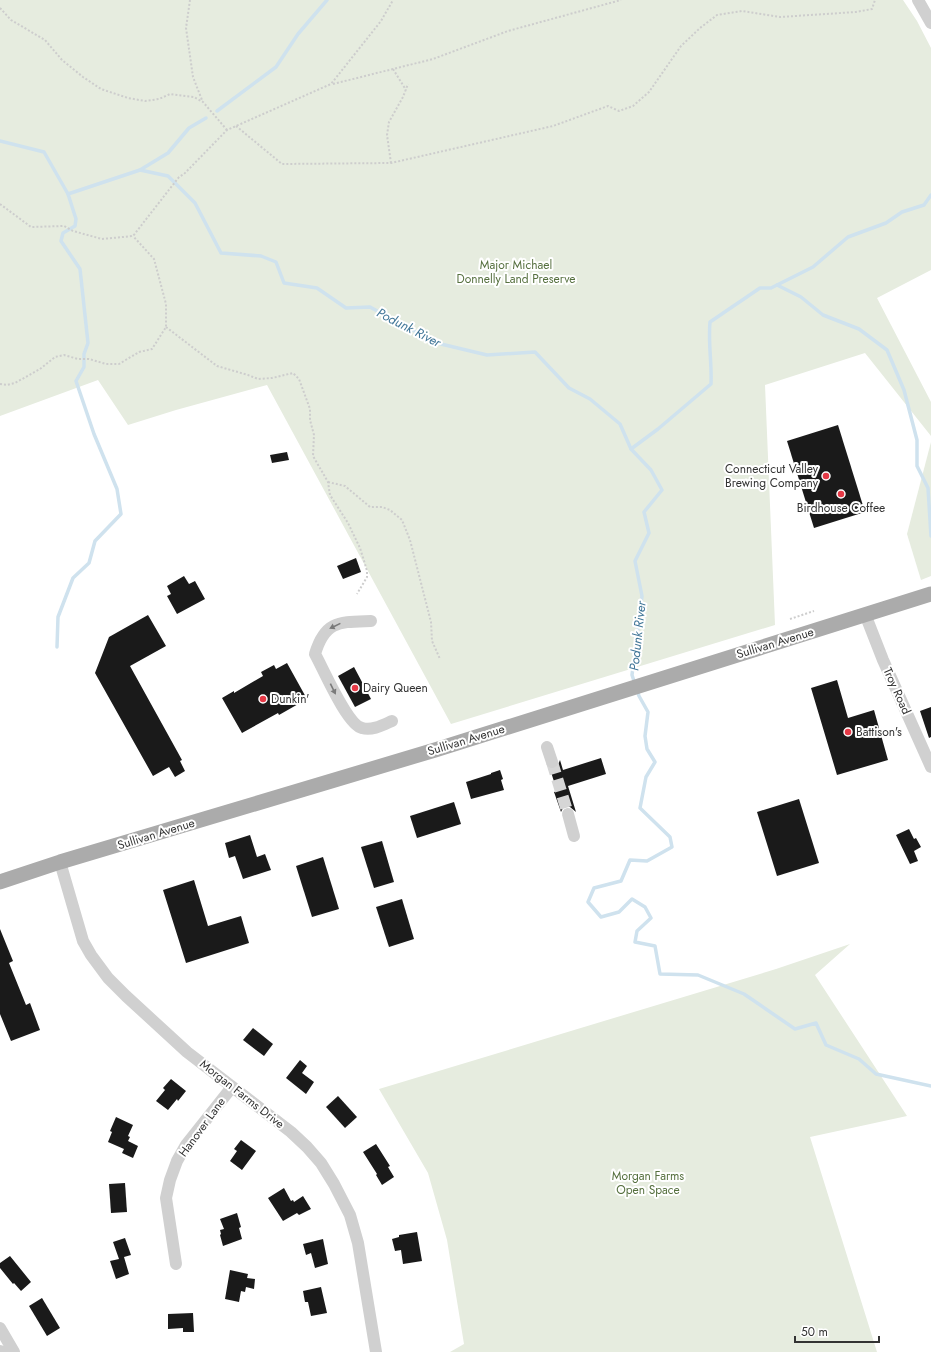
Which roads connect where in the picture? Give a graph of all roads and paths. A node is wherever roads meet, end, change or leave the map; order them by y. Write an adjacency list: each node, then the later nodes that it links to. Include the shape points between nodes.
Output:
1 (190, 0): 12 (path, via 186,28 193,77)
2 (393, 0): 9 (path, via 381,21)
3 (621, 0): 8 (path, via 508,31 433,59)
4 (875, 0): 15 (path, via 872,9 856,12 780,17 742,11 717,15 681,46 649,92 633,106 619,110 608,106 553,126)
5 (918, 0): 7 (street)
6 (0, 8): 12 (path, via 11,20 45,40 62,60 101,89 145,101 170,94 194,97)
7 (931, 23)
8 (393, 68): 9 (path); 11 (path)
9 (331, 84): 13 (path)
10 (408, 84): 11 (path)
11 (406, 90): 15 (path, via 389,122 387,135)
12 (202, 101): 14 (path)
13 (236, 126): 14 (path); 15 (path, via 282,164)
14 (226, 130): 17 (path, via 184,174 178,177)
15 (391, 163)
16 (0, 204): 17 (path, via 31,227 64,226 102,239)
17 (133, 236): 18 (path, via 154,259 166,304)
18 (166, 327): 19 (path, via 152,349 139,352 119,364 106,364 64,355 55,357 15,383); 20 (path, via 217,366 258,379 293,373 299,380 310,409 314,435 313,456)
19 (0, 384)
20 (328, 482): 21 (path, via 330,495 348,523 367,571 367,577); 27 (path, via 345,486 370,507 390,510 402,520 410,540 431,622 432,641)
21 (357, 594)
22 (931, 594): 24 (main road, Sullivan Avenue)
23 (814, 612): 25 (path)
24 (865, 614): 31 (street, Troy Road); 34 (main road, Sullivan Avenue, via 416,756)
25 (790, 619)
26 (371, 621): 28 (street, one-way to 28, via 341,623 327,630 319,640 315,654 338,700 354,724 362,728 372,728)
27 (440, 659)
28 (392, 721)
29 (547, 747): 30 (street)
30 (552, 762)
31 (931, 767)
32 (568, 814): 33 (street)
33 (574, 836)
34 (60, 862): 35 (main road, Sullivan Avenue); 36 (street, Morgan Farms Drive, via 83,941 108,978 187,1052)
35 (0, 882)
36 (232, 1086): 37 (street, Hanover Lane, via 186,1145 170,1180 166,1198); 42 (street, Morgan Farms Drive, via 308,1147 334,1184 350,1215 358,1243)
37 (176, 1264)
38 (0, 1328): 41 (street)
39 (0, 1351): 40 (street)
40 (4, 1352)
41 (14, 1352)
42 (376, 1352)

